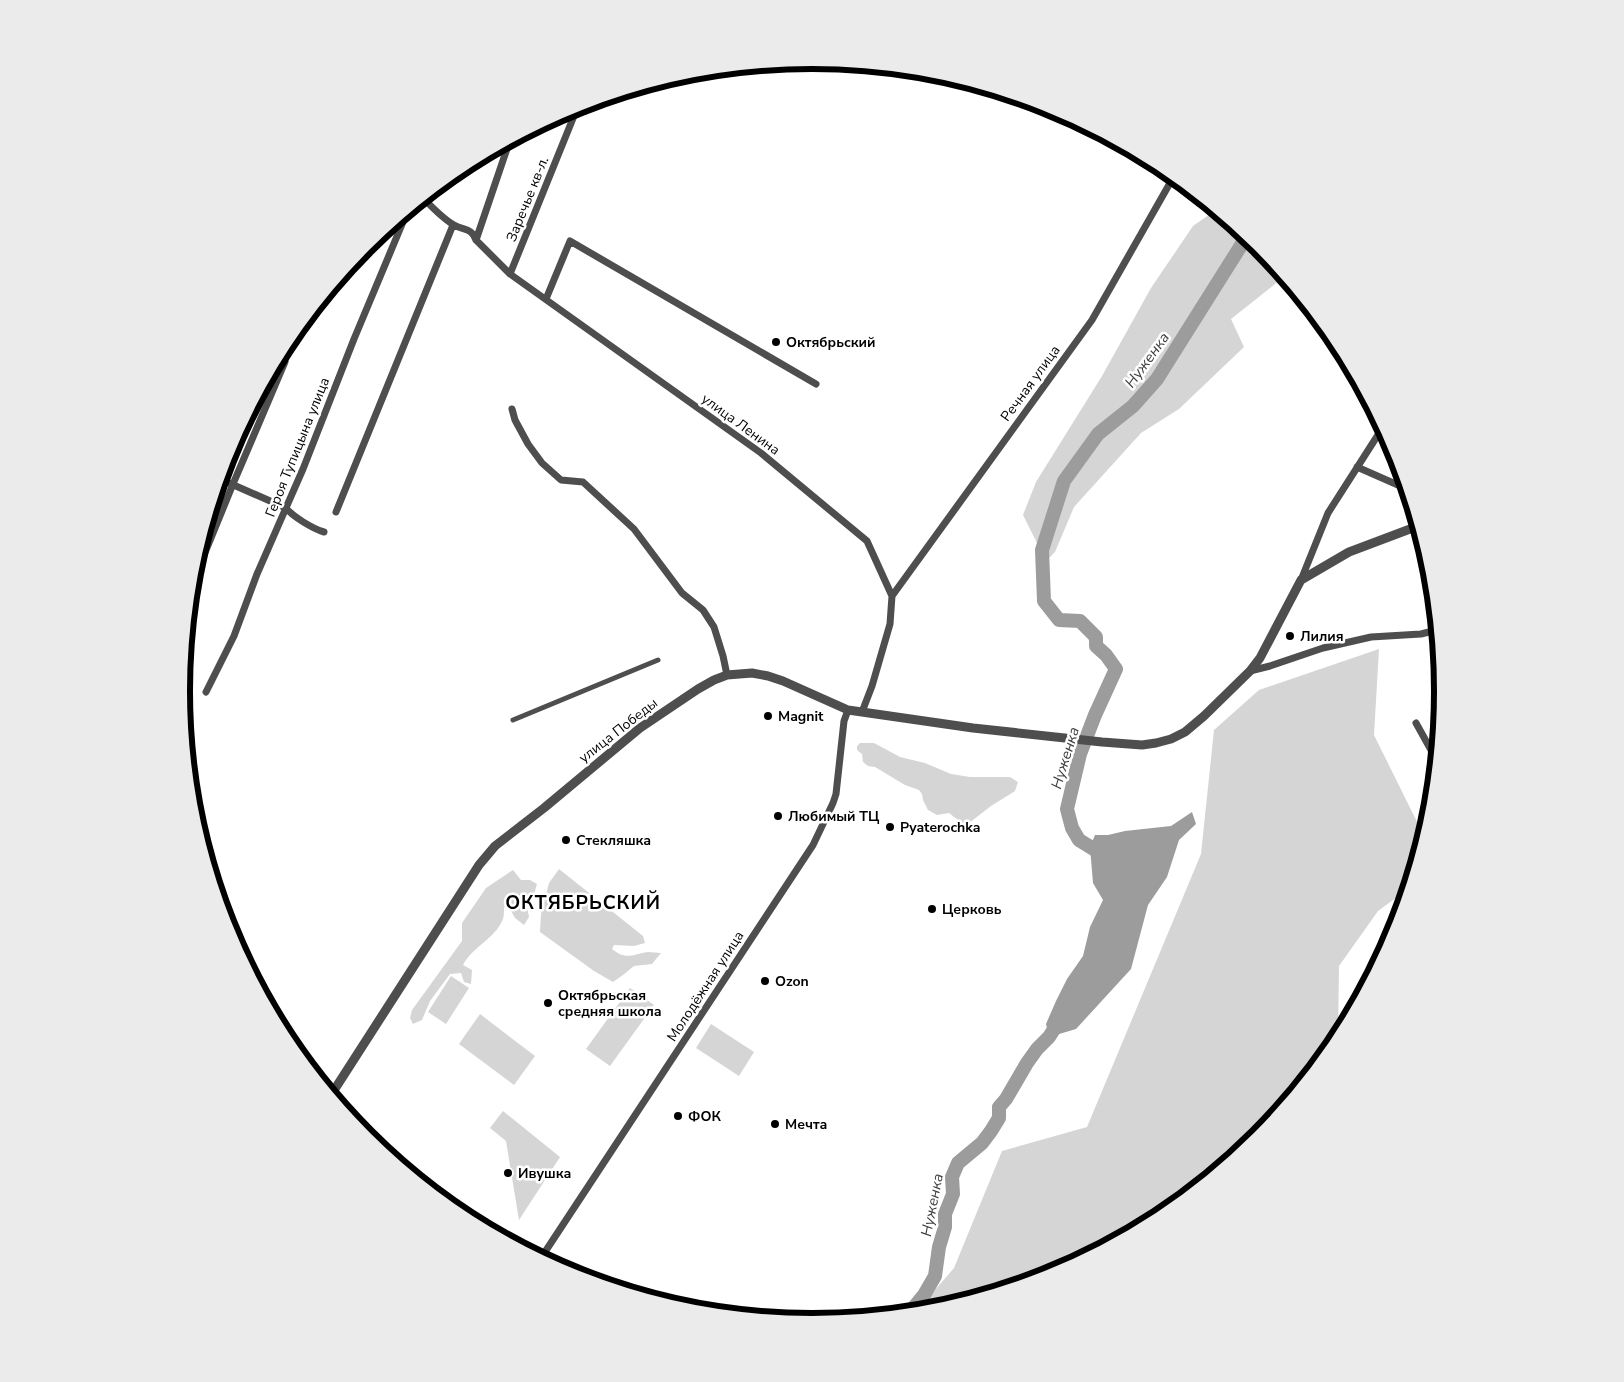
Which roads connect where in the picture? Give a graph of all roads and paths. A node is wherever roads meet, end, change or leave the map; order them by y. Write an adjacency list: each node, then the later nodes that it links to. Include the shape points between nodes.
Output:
1 (574, 116): 8 (street, Заречье кв-л.)
2 (507, 149): 7 (street)
3 (1170, 183): 24 (street, Речная улица, via 1092,320)
4 (427, 202): 6 (street, улица Ленина)
5 (403, 222): 18 (street, Героя Тупицына улица)
6 (454, 225): 7 (street, улица Ленина, via 469,230); 19 (street)
7 (476, 240): 8 (street, улица Ленина)
8 (510, 274): 9 (street, улица Ленина)
9 (546, 299): 11 (street, via 570,241); 24 (street, улица Ленина, via 761,453 866,541)
10 (285, 362): 16 (street)
11 (816, 384)
12 (512, 409): 28 (street, via 528,444 542,463 561,480 583,482 634,529 682,592 703,610 714,627)
13 (1378, 434): 14 (street)
14 (1357, 467): 17 (street); 23 (street, via 1328,513)
15 (226, 482): 16 (street)
16 (233, 484): 18 (street); 22 (street)
17 (1399, 485)
18 (286, 508): 21 (street, via 316,530); 29 (street, Героя Тупицына улица, via 256,574 234,636)
19 (336, 512)
20 (1412, 528): 23 (street, via 1349,552)
21 (324, 532)
22 (207, 548)
23 (1300, 580): 27 (street, улица Победы, via 1260,658)
24 (892, 596): 31 (street, via 890,624)
25 (1431, 632): 27 (street, via 1371,637)
26 (658, 660): 32 (street)
27 (1250, 671): 31 (street, улица Победы, via 1185,732 1171,739 1142,745 973,728)
28 (728, 675): 30 (street, улица Победы, via 752,673 768,676); 35 (street, улица Победы, via 698,689 640,728 495,846)
29 (206, 692)
30 (848, 710): 31 (street, улица Победы); 36 (street, Молодёжная улица, via 836,794 813,845)
31 (862, 712)
32 (513, 720)
33 (1416, 723): 34 (street)
34 (1431, 750)
35 (334, 1090)
36 (545, 1253)

